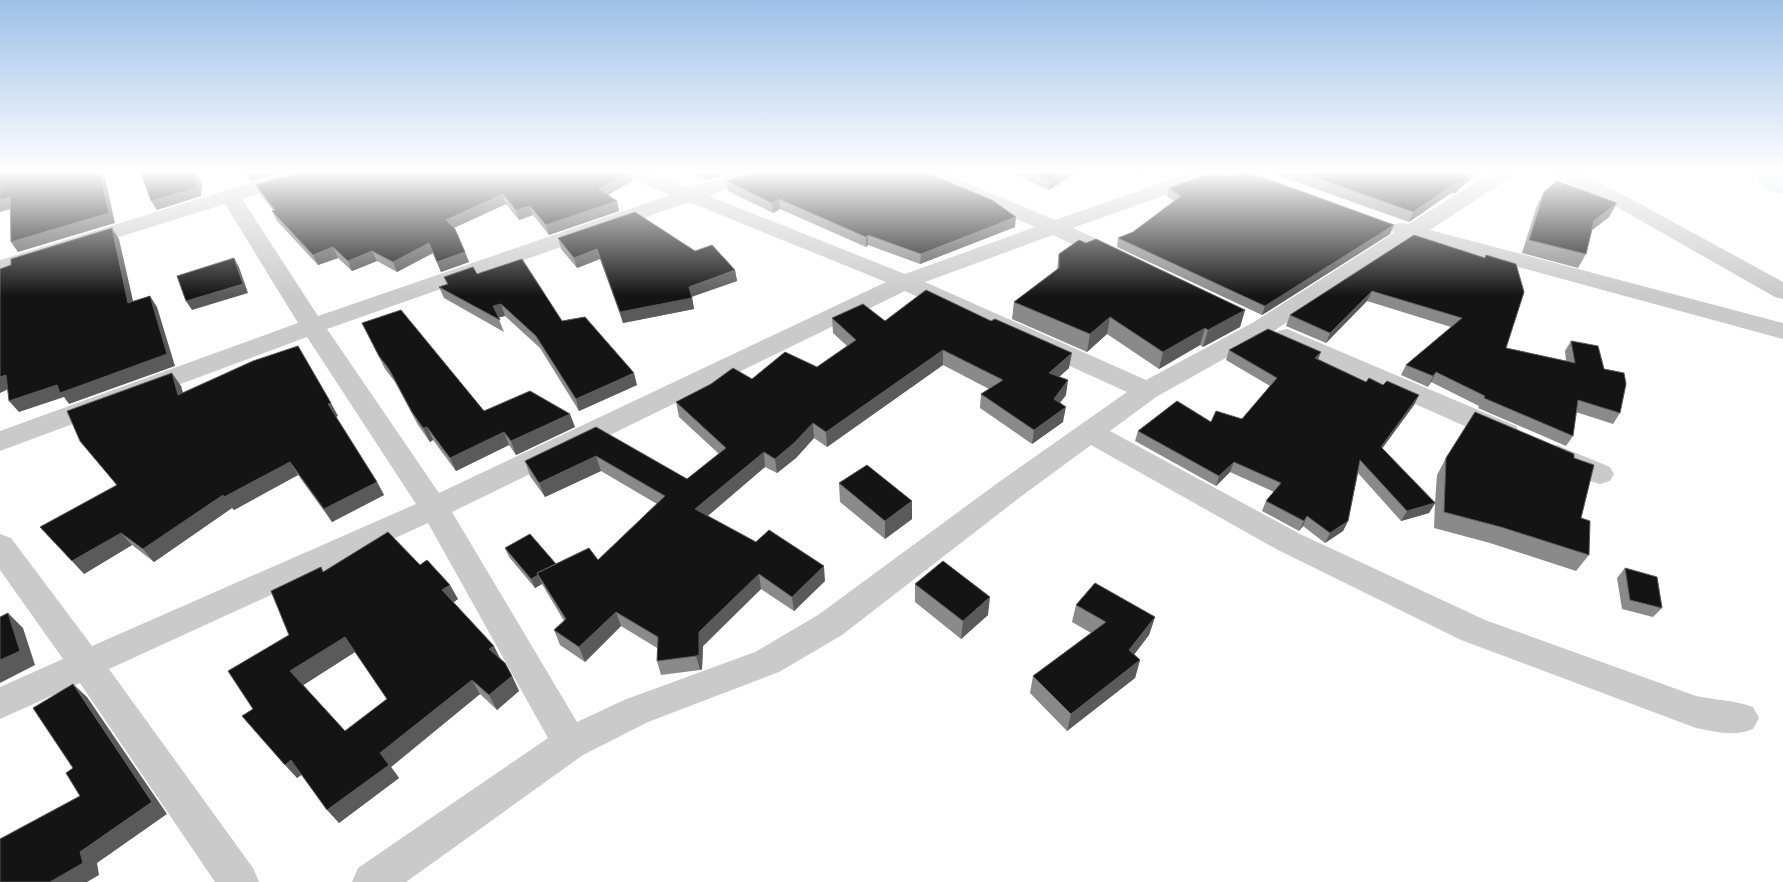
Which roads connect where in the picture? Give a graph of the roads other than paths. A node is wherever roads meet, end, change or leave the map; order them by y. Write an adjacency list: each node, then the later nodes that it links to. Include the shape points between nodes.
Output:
1 (171, 214): 12 (street)
2 (241, 214): 17 (street)
3 (636, 214): 17 (street)
4 (739, 214): 14 (street)
5 (1024, 214): 10 (street)
6 (1091, 214): 10 (street)
7 (1441, 214): 11 (street)
8 (1644, 214): 15 (street)
9 (1385, 223): 11 (street)
10 (1054, 227): 13 (street); 14 (street)
11 (1412, 233): 16 (street); 18 (street)
12 (0, 267)
13 (1141, 268)
14 (905, 282): 19 (street); 23 (street)
15 (1783, 292)
16 (1250, 321): 19 (street); 22 (street)
17 (312, 326): 21 (street); 23 (street)
18 (1783, 331)
19 (1147, 391): 20 (street)
20 (1090, 432): 27 (street, via 1289,542 1473,630 1696,712 1720,718); 28 (street, via 830,626 767,662 636,711)
21 (0, 440)
22 (1600, 474)
23 (434, 508): 25 (street); 28 (street)
24 (0, 546): 25 (street)
25 (86, 664): 26 (street); 29 (street)
26 (0, 703)
27 (1741, 718)
28 (570, 744): 30 (street)
29 (239, 882)
30 (372, 882)

